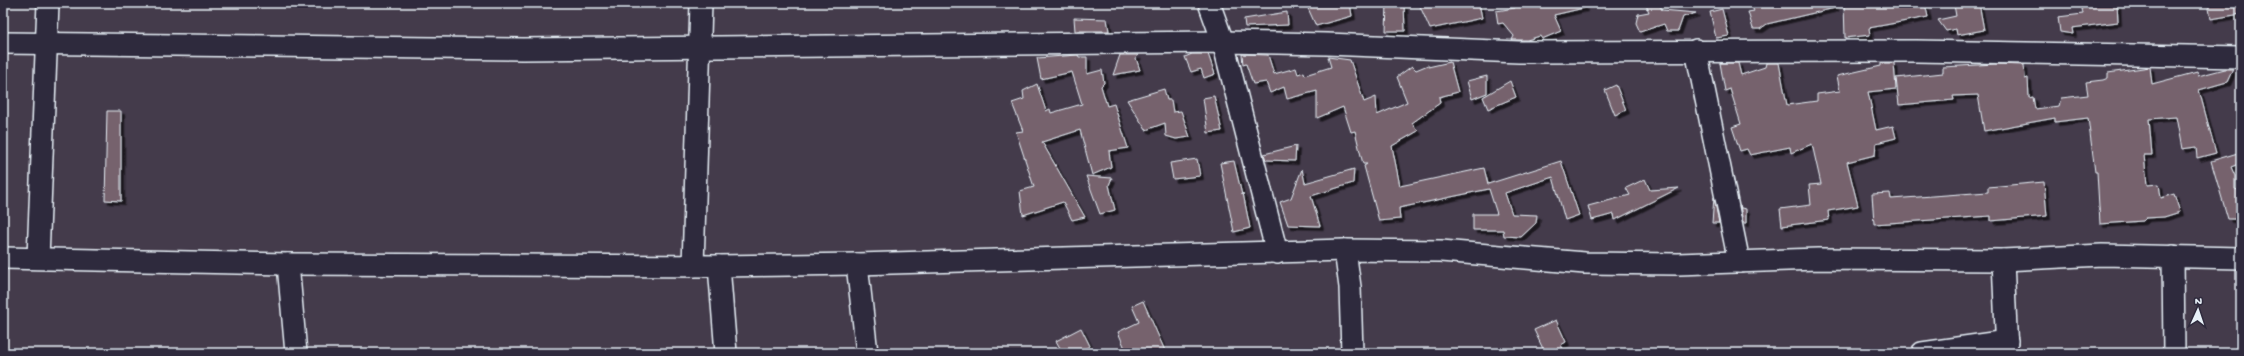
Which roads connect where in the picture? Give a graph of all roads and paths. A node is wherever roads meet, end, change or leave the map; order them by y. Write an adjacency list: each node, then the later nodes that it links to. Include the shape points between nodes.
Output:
1 (48, 3): 6 (street)
2 (701, 3): 7 (street)
3 (1209, 3): 4 (street)
4 (1223, 42): 7 (street); 8 (street, via 1519,52); 11 (street)
5 (3, 43): 6 (street)
6 (47, 43): 7 (street, via 523,49); 14 (street)
7 (700, 47): 20 (street)
8 (1696, 50): 9 (street); 17 (street)
9 (2241, 57)
10 (1345, 250): 11 (street); 17 (street, via 1441,251 1585,263); 26 (street, via 1350,287)
11 (1277, 253): 19 (street)
12 (2173, 256): 15 (street); 16 (street); 28 (street)
13 (3, 258): 14 (street)
14 (38, 258): 18 (street)
15 (2241, 258)
16 (2003, 260): 17 (street, via 1818,259); 22 (street)
17 (1739, 262)
18 (288, 264): 20 (street); 23 (street)
19 (857, 264): 21 (street); 25 (street)
20 (694, 266): 21 (street)
21 (719, 266): 24 (street)
22 (2007, 347): 27 (street)
23 (296, 353)
24 (726, 353)
25 (867, 353)
26 (1352, 353)
27 (1922, 353)
28 (2174, 353)

